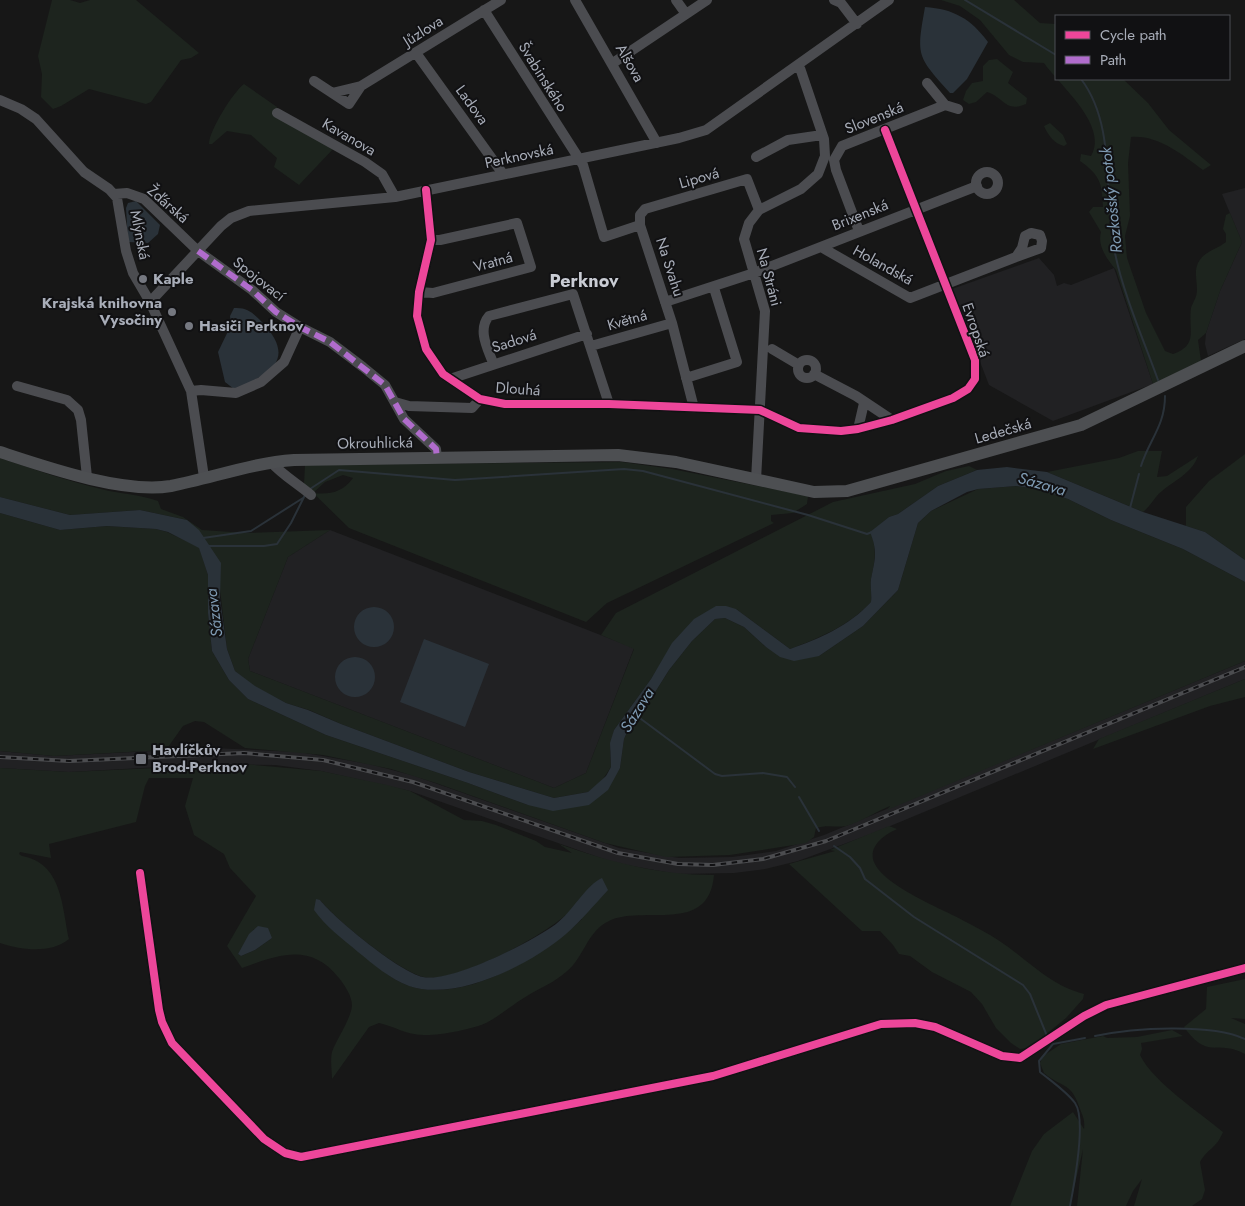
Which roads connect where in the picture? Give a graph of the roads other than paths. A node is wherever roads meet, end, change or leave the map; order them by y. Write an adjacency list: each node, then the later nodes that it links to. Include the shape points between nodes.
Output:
1 (501, 0): 7 (street, Jůzlova)
2 (575, 0): 11 (street, Alšova)
3 (676, 0): 8 (street)
4 (707, 0): 8 (street)
5 (834, 0): 9 (street, via 841,3)
6 (889, 0): 9 (street, Perknovská)
7 (484, 10): 10 (street, Jůzlova); 25 (street, Švabinského)
8 (686, 14): 11 (street)
9 (857, 24): 12 (street, Perknovská)
10 (416, 53): 15 (street, Jůzlova); 26 (street, Ladova)
11 (613, 64): 23 (street, Alšova)
12 (799, 65): 22 (street); 23 (street, Perknovská, via 712,127)
13 (314, 81): 16 (street, Jůzlova)
14 (927, 83): 18 (street)
15 (361, 86): 16 (street, Jůzlova); 16 (street, Jůzlova, via 349,104)
16 (332, 93)
17 (0, 100): 29 (street, Mlýnská, via 36,119 84,172)
18 (945, 105): 19 (street); 21 (street, Slovenská)
19 (958, 109)
20 (277, 113): 30 (street, Kavanova, via 377,170 390,184)
21 (885, 130): 31 (street, Evropská); 34 (street, Slovenská, via 842,146 834,160)
22 (822, 134): 24 (street, via 788,140); 32 (street, via 825,156 818,174 801,189)
23 (657, 143): 25 (street, Perknovská)
24 (756, 157)
25 (577, 159): 26 (street, Perknovská); 33 (street, Na Svahu, via 583,165 604,237)
26 (503, 174): 28 (street, Perknovská)
27 (977, 186): 31 (street, Brixenská)
28 (426, 190): 30 (street, Perknovská); 35 (street, Dlouhá)
29 (114, 194): 37 (street, Žďárská, via 127,193 144,199); 43 (street, Mlýnská, via 133,273)
30 (395, 197): 37 (street, Perknovská, via 249,211 231,218)
31 (916, 209): 34 (street, Brixenská); 40 (street, Evropská)
32 (759, 210): 33 (street, Lipová, via 747,179 645,209 640,214); 39 (street, Na Stráni, via 749,223 744,239)
33 (640, 225): 44 (street, Na Svahu)
34 (860, 231): 36 (street, Brixenská)
35 (431, 240): 42 (street, Dlouhá); 42 (street, Vratná, via 517,223 531,267 433,293)
36 (821, 247): 39 (street, Brixenská); 40 (street, Holandská, via 910,298)
37 (198, 251): 43 (street, Perknovská); 46 (street, Spojovací)
38 (1016, 257): 40 (street, Holandská)
39 (754, 273): 41 (street, Brixenská); 61 (street, Na Stráni, via 765,311)
40 (945, 284): 62 (street, Evropská, via 975,360 975,379 968,389 953,398)
41 (714, 288): 44 (street, Brixenská); 52 (street, via 737,362)
42 (419, 292): 53 (street, Dlouhá, via 417,316 426,349 436,366)
43 (150, 302): 55 (street, Mlýnská)
44 (665, 302): 45 (street, Na Svahu)
45 (672, 323): 48 (street, Květná); 52 (street, Na Svahu)
46 (300, 327): 55 (street, via 284,362 261,382 236,393); 57 (street, Spojovací, via 330,342 363,367 385,385)
47 (587, 334): 48 (street); 51 (street, Sadová); 51 (street, via 573,294 493,314 484,321 483,332)
48 (590, 346): 59 (street)
49 (1245, 346): 69 (main road, Ledečská, via 1081,425 872,486 814,492)
50 (772, 349): 58 (street, via 799,365 798,371 802,376 810,378 814,374)
51 (493, 363): 53 (street, Sadová)
52 (686, 378): 60 (street, Na Svahu)
53 (450, 379): 56 (street, Dlouhá)
54 (17, 386): 67 (street, via 67,400 78,410)
55 (191, 391): 68 (street, Mlýnská)
56 (480, 399): 57 (street, via 472,408 409,406); 59 (street, Dlouhá, via 505,404)
57 (395, 402): 65 (street, Spojovací, via 404,419 436,449)
58 (864, 403): 62 (street); 63 (street)
59 (609, 404): 60 (street, Dlouhá)
60 (694, 408): 61 (street, Dlouhá)
61 (760, 410): 63 (street, Evropská, via 799,428); 69 (street, Na Stráni)
62 (892, 420): 63 (street, Evropská)
63 (858, 429)
64 (0, 452): 67 (main road, Okrouhlická)
65 (437, 458): 66 (main road, Okrouhlická); 69 (main road, Okrouhlická, via 618,455 676,462)
66 (271, 462): 68 (main road, Okrouhlická); 70 (street)
67 (87, 477): 68 (main road, Okrouhlická, via 142,486 169,486)
68 (204, 477)
69 (756, 480)
70 (311, 495)
71 (140, 873): 72 (street, via 159,1010 166,1032 179,1051 264,1139 285,1153 301,1157 713,1076 882,1024 916,1023 935,1027 1002,1056 1020,1058 1106,1005)
72 (1245, 968)

